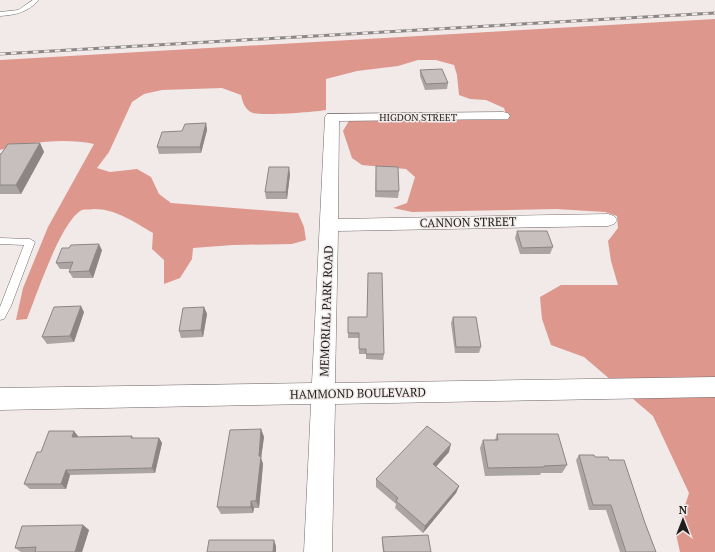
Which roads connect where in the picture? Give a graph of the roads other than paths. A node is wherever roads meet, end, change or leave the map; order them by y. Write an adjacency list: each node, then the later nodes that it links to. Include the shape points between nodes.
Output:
1 (36, 0): 2 (lane, via 28,9 15,14)
2 (0, 14)
3 (503, 116): 4 (street, HIGDON STREET)
4 (332, 117): 6 (street, MEMORIAL PARK ROAD)
5 (608, 220): 6 (street, CANNON STREET)
6 (329, 225): 10 (street, MEMORIAL PARK ROAD)
7 (0, 241): 8 (lane, via 30,242)
8 (0, 316)
9 (715, 387): 10 (street, HAMMOND BOULEVARD)
10 (324, 394): 11 (street, HAMMOND BOULEVARD); 12 (street, MEMORIAL PARK ROAD)
11 (0, 399)
12 (318, 552)

